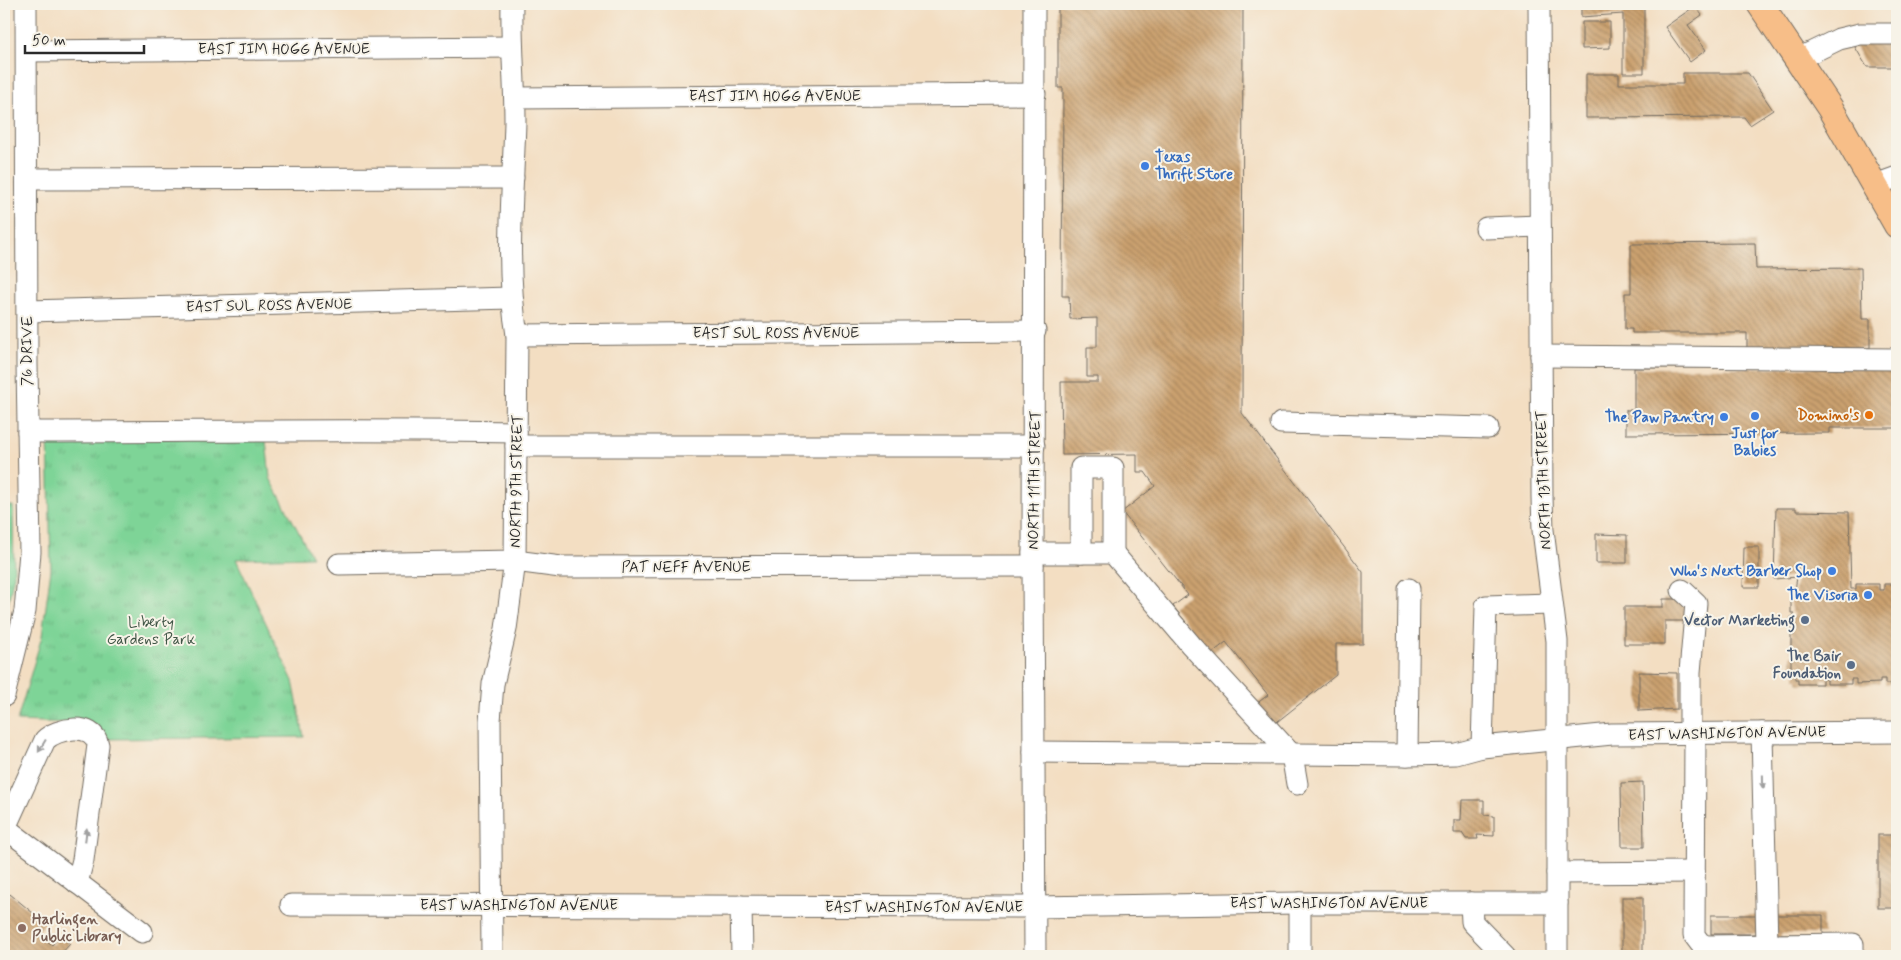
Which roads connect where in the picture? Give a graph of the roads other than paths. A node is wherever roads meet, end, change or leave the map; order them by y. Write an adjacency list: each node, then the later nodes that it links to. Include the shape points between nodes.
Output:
1 (26, 4): 8 (street, 76 DRIVE)
2 (512, 4): 7 (street, NORTH 9TH STREET)
3 (1034, 4): 10 (street, NORTH 11TH STREET)
4 (1538, 4): 16 (street, NORTH 13TH STREET)
5 (1760, 4): 9 (main road)
6 (1897, 34): 9 (street, via 1860,34 1839,39)
7 (511, 47): 8 (street, EAST JIM HOGG AVENUE); 11 (street, NORTH 9TH STREET)
8 (28, 51): 13 (street, 76 DRIVE)
9 (1798, 59): 14 (main road)
10 (1035, 94): 11 (street, EAST JIM HOGG AVENUE); 20 (street, NORTH 11TH STREET)
11 (515, 98): 12 (street, NORTH 9TH STREET)
12 (513, 178): 13 (street); 18 (street, NORTH 9TH STREET)
13 (27, 179): 19 (street, 76 DRIVE)
14 (1886, 181): 15 (main road)
15 (1897, 225)
16 (1540, 226): 17 (street); 22 (street, NORTH 13TH STREET)
17 (1486, 228)
18 (511, 298): 19 (street, EAST SUL ROSS AVENUE); 21 (street, NORTH 9TH STREET)
19 (28, 311): 26 (street, 76 DRIVE)
20 (1035, 331): 21 (street, EAST SUL ROSS AVENUE); 28 (street, NORTH 11TH STREET)
21 (517, 335): 27 (street, NORTH 9TH STREET)
22 (1541, 356): 23 (street); 36 (street, NORTH 13TH STREET, via 1542,530)
23 (1897, 359)
24 (1281, 423): 25 (street)
25 (1488, 428)
26 (28, 432): 27 (street, via 349,429); 37 (street, 76 DRIVE, via 28,582 19,641)
27 (516, 439): 28 (street); 32 (street, NORTH 9TH STREET)
28 (1034, 446): 31 (street, NORTH 11TH STREET)
29 (1081, 553): 30 (street, PAT NEFF AVENUE); 30 (street, via 1081,468 1113,468); 31 (street, PAT NEFF AVENUE)
30 (1113, 553): 44 (street, via 1190,645)
31 (1033, 560): 32 (street, PAT NEFF AVENUE, via 561,567); 43 (street, NORTH 11TH STREET)
32 (515, 561): 33 (street, PAT NEFF AVENUE); 55 (street, NORTH 9TH STREET, via 506,629 493,684 490,721)
33 (339, 564)
34 (1409, 589): 45 (street)
35 (1682, 590): 39 (street, via 1696,603 1690,664)
36 (1551, 604): 41 (street, NORTH 13TH STREET, via 1557,641); 42 (street, via 1486,606)
37 (4, 696)
38 (1897, 732): 40 (street, EAST WASHINGTON AVENUE)
39 (1692, 733): 40 (street, EAST WASHINGTON AVENUE); 41 (street, EAST WASHINGTON AVENUE, via 1612,734); 48 (street)
40 (1762, 733): 59 (street, one-way to 59)
41 (1558, 741): 42 (street, EAST WASHINGTON AVENUE); 49 (street, NORTH 13TH STREET)
42 (1482, 747): 45 (street, EAST WASHINGTON AVENUE, via 1456,754)
43 (1034, 752): 44 (street, EAST WASHINGTON AVENUE); 57 (street, NORTH 11TH STREET)
44 (1292, 755): 45 (street, EAST WASHINGTON AVENUE); 46 (street)
45 (1407, 755)
46 (1297, 784)
47 (4, 828): 50 (street); 50 (street, one-way to 47, via 83,860 98,745 92,734 86,730 51,733)
48 (1694, 872): 49 (street); 59 (street, via 1694,935 1700,943 1706,946)
49 (1557, 873): 53 (street, NORTH 13TH STREET)
50 (76, 883): 58 (street)
51 (1300, 903): 52 (street, EAST WASHINGTON AVENUE); 57 (street, EAST WASHINGTON AVENUE); 63 (street)
52 (1471, 903): 53 (street, EAST WASHINGTON AVENUE); 64 (street, via 1472,922)
53 (1557, 903): 65 (street, NORTH 13TH STREET)
54 (291, 905): 55 (street, EAST WASHINGTON AVENUE)
55 (493, 905): 56 (street, EAST WASHINGTON AVENUE); 60 (street, NORTH 9TH STREET)
56 (741, 906): 57 (street, EAST WASHINGTON AVENUE); 61 (street)
57 (1035, 907): 62 (street, NORTH 11TH STREET)
58 (142, 932)
59 (1767, 945): 66 (street, via 1852,944)
60 (492, 956)
61 (742, 956)
62 (1035, 956)
63 (1300, 956)
64 (1505, 956)
65 (1557, 956)
66 (1853, 956)

